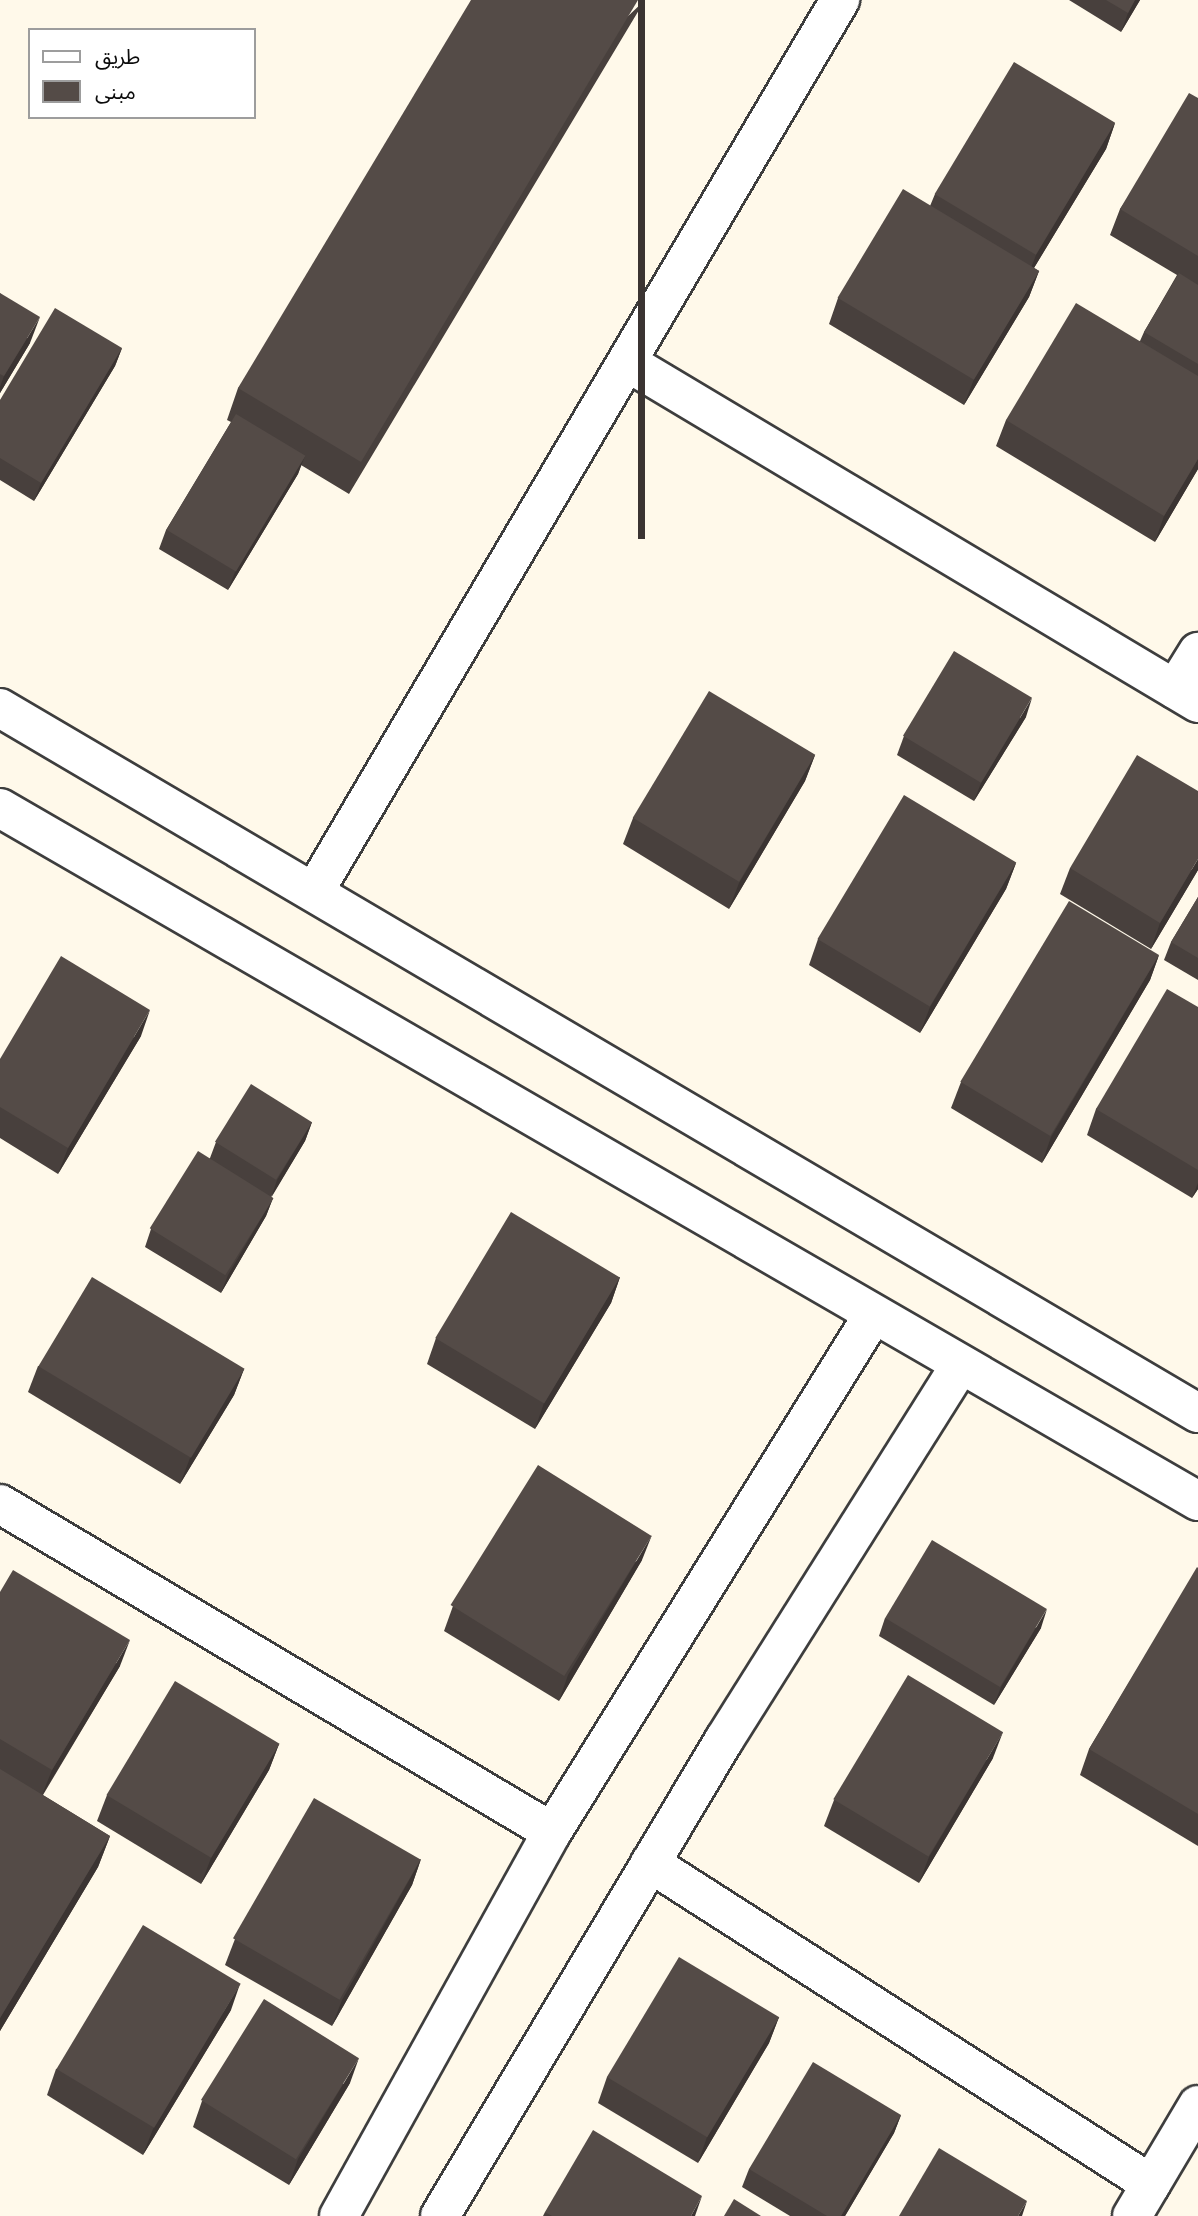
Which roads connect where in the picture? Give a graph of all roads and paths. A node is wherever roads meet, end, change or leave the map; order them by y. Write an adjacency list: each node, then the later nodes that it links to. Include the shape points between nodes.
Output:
1 (841, 0): 2 (street)
2 (627, 362): 4 (street); 7 (street)
3 (1198, 652): 4 (street)
4 (1187, 696)
5 (0, 708): 7 (street)
6 (0, 808): 8 (street)
7 (314, 892): 10 (street)
8 (873, 1315): 9 (street); 13 (street)
9 (960, 1365): 11 (street); 14 (street)
10 (1198, 1413)
11 (1198, 1501)
12 (0, 1504): 13 (street)
13 (552, 1832): 17 (street)
14 (650, 1863): 16 (street); 18 (street)
15 (1198, 2105): 16 (street)
16 (1152, 2184): 19 (street)
17 (339, 2216)
18 (440, 2216)
19 (1132, 2216)

